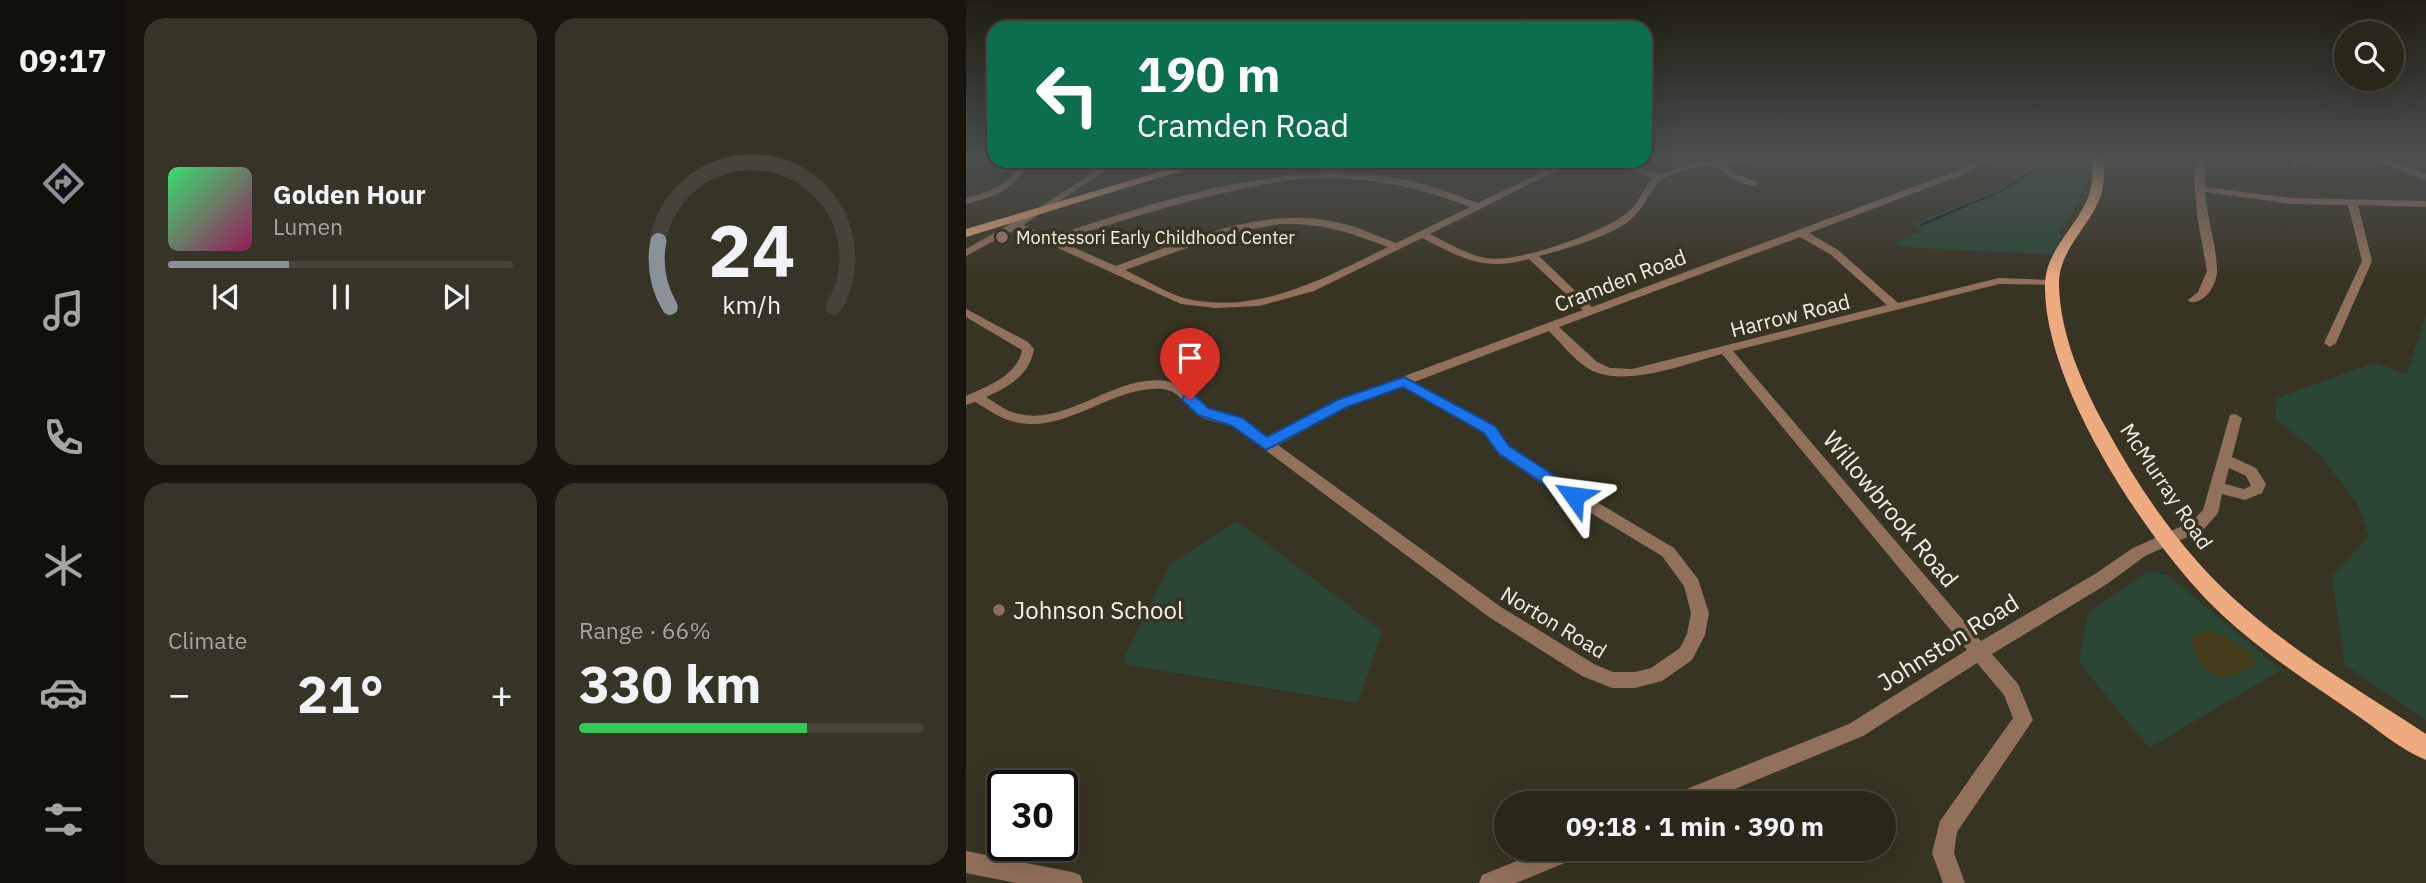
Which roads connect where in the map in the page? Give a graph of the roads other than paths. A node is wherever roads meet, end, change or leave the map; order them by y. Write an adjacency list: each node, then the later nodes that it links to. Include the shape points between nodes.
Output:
1 (1075, 199): 14 (main road)
2 (1184, 199): 19 (street)
3 (1455, 199): 13 (street)
4 (1495, 199): 13 (street)
5 (1644, 199): 22 (street, via 1615,226)
6 (1890, 199): 17 (street, Cramden Road)
7 (2093, 199): 24 (main road, McMurray Road, via 2058,258)
8 (2201, 199): 25 (street, via 2212,271 2203,294)
9 (2276, 199): 11 (street)
10 (1058, 200): 14 (street); 16 (main road)
11 (2353, 204): 12 (street); 30 (street, via 2367,261)
12 (2426, 204)
13 (1479, 207): 18 (street)
14 (1045, 208): 15 (street); 16 (main road)
15 (1016, 225): 19 (street); 21 (street)
16 (966, 230)
17 (1801, 233): 26 (street, via 1834,252); 27 (street, Cramden Road)
18 (1424, 235): 20 (street); 22 (street, via 1491,263)
19 (1048, 241): 23 (street)
20 (1397, 247): 23 (street, via 1337,225 1277,222 1233,230); 23 (street, via 1310,289 1259,303 1185,302)
21 (966, 253)
22 (1531, 255): 27 (street)
23 (1112, 271)
24 (2052, 283): 26 (street, Harrow Road, via 1999,281); 38 (main road, McMurray Road, via 2065,353 2084,405)
25 (2194, 300)
26 (1896, 307): 31 (street, Harrow Road)
27 (1590, 311): 29 (street, Cramden Road)
28 (966, 312): 33 (street, via 1028,349 1020,369)
29 (1552, 327): 31 (street, Harrow Road, via 1586,360 1612,372 1632,373); 32 (street, Cramden Road)
30 (2330, 343)
31 (1726, 351): 39 (street, Willowbrook Road)
32 (1404, 382): 35 (street, Cramden Road, via 1342,404); 35 (street, Norton Road, via 1489,429 1504,450 1538,474 1668,552 1692,584 1700,613 1686,654 1656,675 1635,680 1612,680 1588,670 1495,612)
33 (971, 399): 35 (street, Norton Road, via 1025,419 1078,409 1138,387 1177,387 1203,412 1237,422)
34 (2235, 418): 36 (street, Johnston Road)
35 (1266, 444)
36 (2225, 460): 37 (street, Johnston Road); 37 (street, via 2251,472 2258,489 2245,495)
37 (2217, 487): 38 (street, Johnston Road, via 2204,520)
38 (2168, 539): 39 (street, Johnston Road, via 2139,552); 40 (main road, McMurray Road, via 2208,587 2255,629)
39 (1979, 652): 41 (street, Johnston Road, via 1856,730); 46 (street, Willowbrook Road, via 2011,690 2023,720 1947,828 1943,853)
40 (2426, 748)
41 (1706, 791)
42 (1543, 861): 44 (street)
43 (966, 862): 45 (street)
44 (1497, 882)
45 (1072, 883)
46 (1954, 883)

